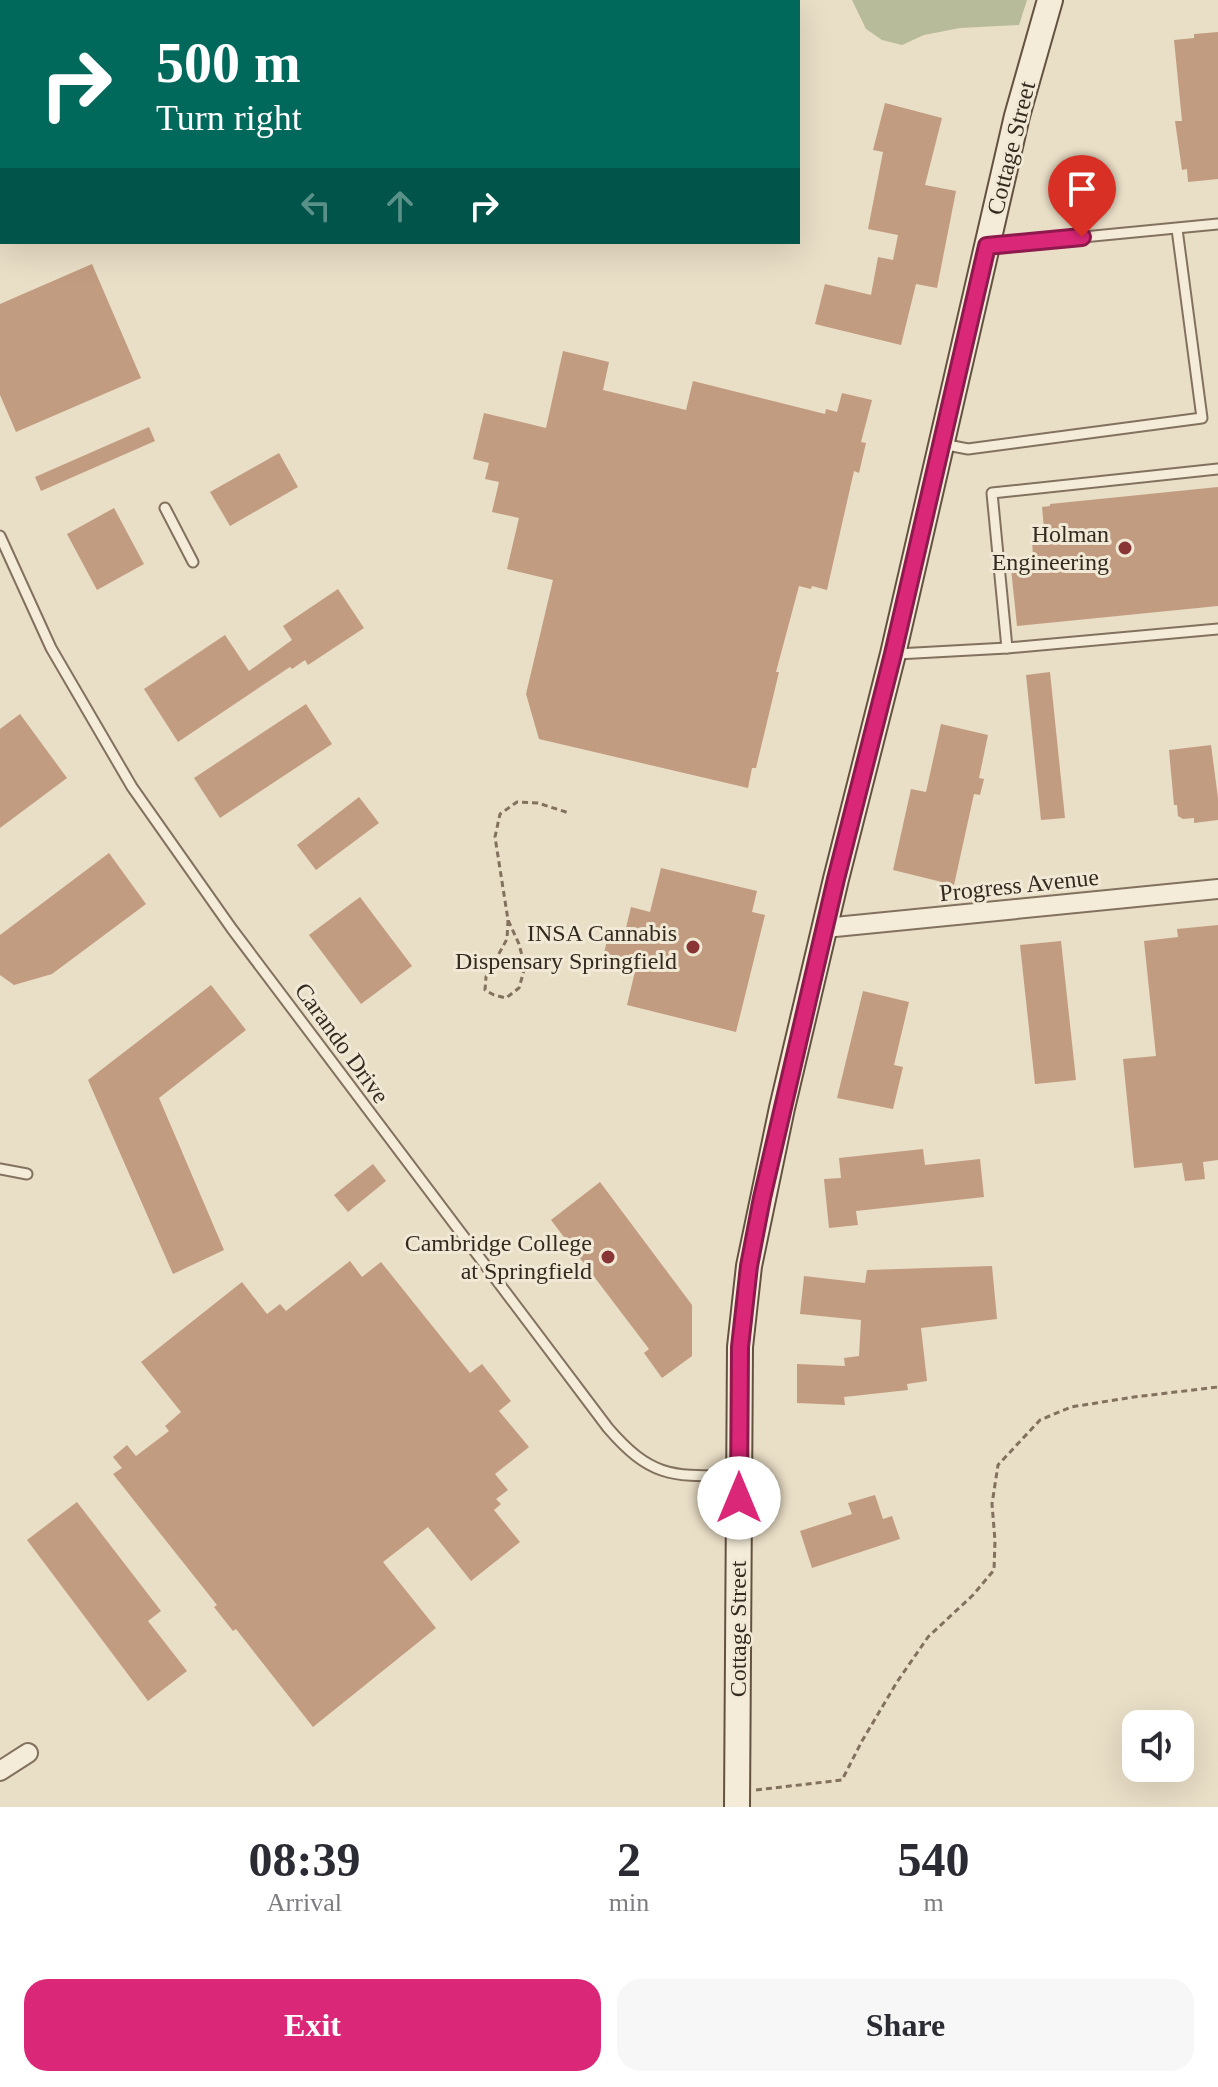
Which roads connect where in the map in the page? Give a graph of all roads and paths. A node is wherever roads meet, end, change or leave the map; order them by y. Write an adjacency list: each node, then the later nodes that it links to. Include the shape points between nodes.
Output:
1 (1050, 0): 4 (main road, Cottage Street)
2 (1218, 224): 3 (lane)
3 (1177, 229): 4 (lane); 5 (lane, via 1202,418 968,449)
4 (987, 246): 5 (main road, Cottage Street)
5 (942, 444): 12 (main road, Cottage Street)
6 (1218, 469): 11 (lane, via 992,493)
7 (165, 508): 9 (lane)
8 (0, 536): 20 (lane, Carando Drive, via 51,648 157,824 608,1428 634,1456 661,1470)
9 (193, 562)
10 (1218, 629): 11 (lane)
11 (1007, 648): 12 (lane)
12 (893, 654): 16 (main road, Cottage Street)
13 (569, 813): 15 (path, via 517,802 500,814 495,837)
14 (1218, 889): 16 (street, Progress Avenue)
15 (508, 920): 15 (path, via 525,967 519,988 506,998 485,990 486,977 507,939)
16 (825, 928): 20 (main road, Cottage Street, via 749,1266 740,1347)
17 (0, 1169): 18 (lane)
18 (27, 1174)
19 (1218, 1387): 23 (path, via 1071,1407 1040,1420 998,1465 992,1504 994,1570 928,1637 842,1780)
20 (739, 1476): 23 (main road, Cottage Street)
21 (28, 1753): 22 (street)
22 (0, 1771)
23 (737, 1800)

